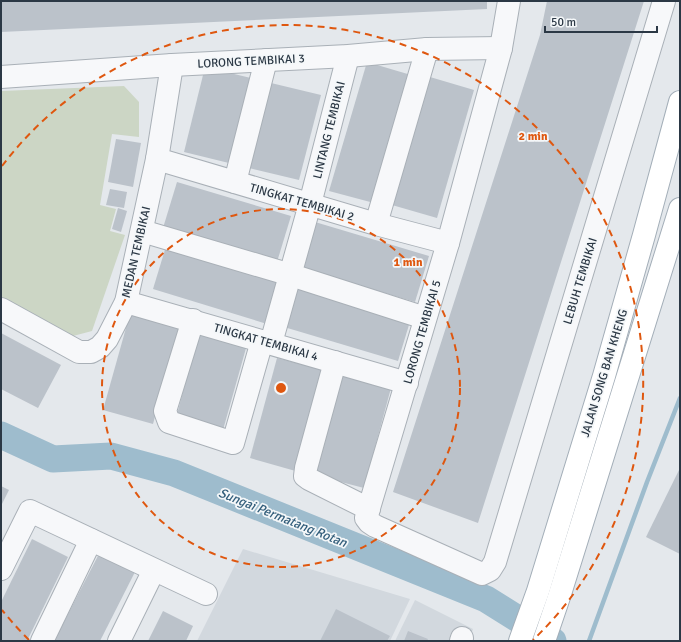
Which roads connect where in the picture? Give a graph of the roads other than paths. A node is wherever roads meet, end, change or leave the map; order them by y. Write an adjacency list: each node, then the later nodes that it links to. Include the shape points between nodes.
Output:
1 (508, 1): 3 (street, LORONG TEMBIKAI 5)
2 (664, 1): 25 (street, LEBUH TEMBIKAI, via 495,562 490,570 482,574 375,526 366,518)
3 (501, 48): 4 (street, LORONG TEMBIKAI 3); 16 (street, LORONG TEMBIKAI 5)
4 (427, 49): 5 (street, LORONG TEMBIKAI 3); 14 (street)
5 (348, 56): 6 (street, LORONG TEMBIKAI 3); 12 (street, LINTANG TEMBIKAI)
6 (266, 60): 7 (street, LORONG TEMBIKAI 3); 11 (street)
7 (172, 65): 8 (street, LORONG TEMBIKAI 3); 10 (street, MEDAN TEMBIKAI)
8 (1, 77)
9 (678, 113): 33 (main road, JALAN SONG BAN KHENG, via 604,376 538,591)
10 (157, 159): 11 (street, TINGKAT TEMBIKAI 2); 15 (street, MEDAN TEMBIKAI)
11 (235, 182): 12 (street, TINGKAT TEMBIKAI 2)
12 (310, 204): 14 (street, TINGKAT TEMBIKAI 2); 17 (street, LINTANG TEMBIKAI)
13 (680, 209): 34 (main road, JALAN SONG BAN KHENG)
14 (376, 224): 16 (street, TINGKAT TEMBIKAI 2)
15 (142, 231): 17 (street); 18 (street, MEDAN TEMBIKAI)
16 (448, 242): 20 (street, LORONG TEMBIKAI 5)
17 (291, 274): 20 (street); 22 (street, LINTANG TEMBIKAI)
18 (126, 302): 19 (street, MEDAN TEMBIKAI, via 107,339 96,350 85,353); 21 (street, TINGKAT TEMBIKAI 4)
19 (1, 309)
20 (425, 318): 24 (street, LORONG TEMBIKAI 5)
21 (193, 320): 22 (street, TINGKAT TEMBIKAI 4); 22 (street, LINTANG TEMBIKAI, via 165,411 169,422 232,443)
22 (266, 342): 23 (street, TINGKAT TEMBIKAI 4)
23 (336, 362): 24 (street, TINGKAT TEMBIKAI 4); 25 (street, via 305,476)
24 (407, 383): 25 (street, LORONG TEMBIKAI 5)
25 (369, 509)
26 (8, 539): 27 (street, via 30,510); 28 (street)
27 (91, 540): 29 (street); 31 (street)
28 (1, 569)
29 (154, 570): 30 (street); 32 (street)
30 (206, 594)
31 (42, 641)
32 (119, 641)
33 (520, 641)
34 (544, 641)

